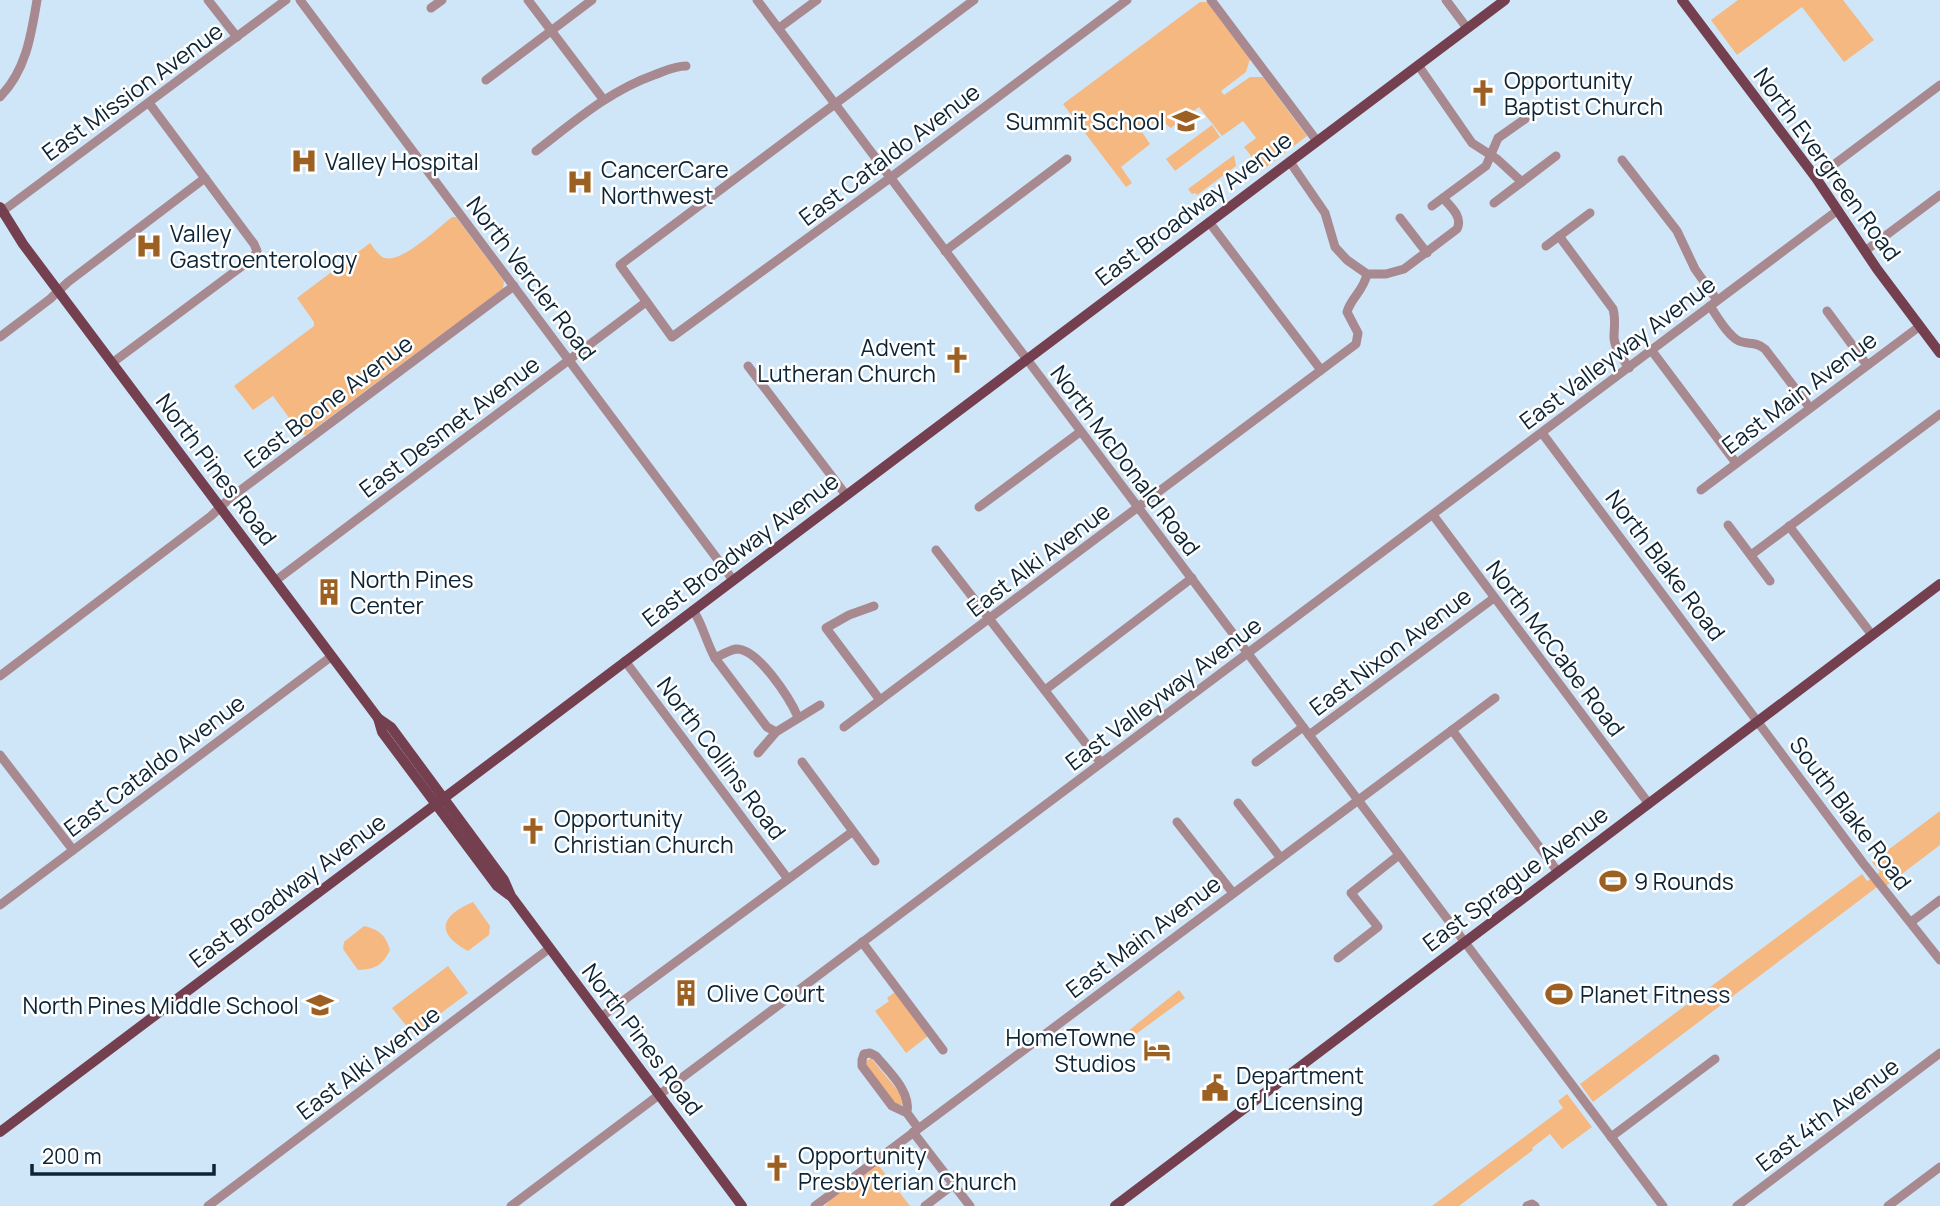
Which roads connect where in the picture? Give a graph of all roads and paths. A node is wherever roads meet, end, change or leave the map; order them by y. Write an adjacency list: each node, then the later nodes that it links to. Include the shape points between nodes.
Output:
1 (37, 0): 25 (street, via 22,65)
2 (208, 0): 20 (street)
3 (286, 0): 20 (street, East Mission Avenue)
4 (300, 0): 58 (street, North Vercler Road)
5 (442, 0): 16 (street)
6 (528, 0): 19 (street)
7 (592, 0): 19 (street)
8 (757, 0): 18 (street, North McDonald Road)
9 (817, 0): 18 (street)
10 (974, 0): 28 (street)
11 (1127, 0): 38 (street, East Cataldo Avenue)
12 (1211, 0): 30 (street)
13 (1446, 0): 17 (street)
14 (1505, 0): 17 (main road, East Broadway Avenue)
15 (1682, 0): 39 (main road, North Evergreen Road)
16 (431, 8)
17 (1467, 28): 21 (main road, East Broadway Avenue)
18 (779, 29): 28 (street, North McDonald Road)
19 (551, 31): 23 (street); 26 (street)
20 (237, 37): 27 (street, East Mission Avenue)
21 (1418, 65): 30 (main road, East Broadway Avenue); 32 (street, via 1472,144)
22 (685, 66): 26 (street, via 638,80)
23 (486, 80)
24 (1940, 85): 39 (street)
25 (0, 97)
26 (603, 99): 31 (street)
27 (149, 103): 37 (street); 45 (street, East Mission Avenue)
28 (834, 103): 38 (street, North McDonald Road); 60 (street, via 620,265)
29 (1525, 119): 32 (street, via 1499,138)
30 (1317, 141): 36 (main road, East Broadway Avenue)
31 (536, 151)
32 (1490, 154): 40 (street); 42 (street, via 1486,166)
33 (1556, 156): 40 (street)
34 (1067, 159): 54 (street)
35 (1622, 160): 61 (street, via 1677,232)
36 (1290, 162): 49 (main road, East Broadway Avenue); 57 (street, via 1325,213 1335,247)
37 (205, 178): 59 (street); 69 (street, via 257,251)
38 (891, 178): 54 (street, North McDonald Road); 60 (street, East Cataldo Avenue, via 672,337)
39 (1816, 178): 46 (main road, North Evergreen Road)
40 (1522, 182): 43 (street)
41 (1940, 195): 55 (street)
42 (1443, 198): 44 (street); 56 (street, via 1458,216 1458,227)
43 (1494, 203)
44 (1432, 206)
45 (1, 210): 52 (main road, North Pines Road)
46 (1838, 210): 55 (main road, North Evergreen Road); 61 (street, East Valleyway Avenue)
47 (1590, 213): 51 (street)
48 (1400, 218): 56 (street)
49 (1209, 222): 68 (main road, East Broadway Avenue); 73 (street)
50 (0, 223): 52 (main road, North Pines Road)
51 (1559, 236): 53 (street); 72 (street, via 1613,309 1614,340)
52 (23, 244): 59 (main road, North Pines Road)
53 (1546, 246)
54 (945, 251): 68 (street, North McDonald Road)
55 (1865, 251): 63 (main road, North Evergreen Road)
56 (1427, 253): 57 (street, via 1404,269)
57 (1367, 274): 73 (street, East Alki Avenue, via 1347,312 1358,333 1356,344)
58 (514, 286): 67 (street, North Vercler Road); 81 (street, East Boone Avenue)
59 (58, 291): 64 (street); 69 (main road, North Pines Road)
60 (646, 302): 67 (street, East Desmet Avenue)
61 (1713, 303): 65 (street, East Valleyway Avenue); 74 (street, via 1733,337 1761,345)
62 (1827, 311): 70 (street)
63 (1920, 326): 66 (main road, North Evergreen Road); 70 (street, East Main Avenue)
64 (0, 337)
65 (1652, 351): 72 (street, East Valleyway Avenue); 78 (street)
66 (1940, 353)
67 (570, 360): 90 (street, North Vercler Road); 91 (street, East Desmet Avenue)
68 (1027, 360): 76 (street, North McDonald Road); 80 (main road, East Broadway Avenue)
69 (112, 363): 81 (main road, North Pines Road)
70 (1867, 365): 74 (street, East Main Avenue)
71 (748, 366): 80 (street)
72 (1629, 368): 77 (street, East Valleyway Avenue)
73 (1321, 370): 83 (street, East Alki Avenue)
74 (1810, 408): 78 (street, East Main Avenue)
75 (1940, 414): 86 (street)
76 (1080, 432): 82 (street); 83 (street, North McDonald Road)
77 (1542, 433): 84 (street, East Valleyway Avenue); 109 (street, North Blake Road)
78 (1736, 463): 79 (street, East Main Avenue)
79 (1701, 490)
80 (846, 495): 90 (main road, East Broadway Avenue)
81 (220, 506): 91 (main road, North Pines Road); 103 (street, East Boone Avenue)
82 (979, 507)
83 (1137, 508): 89 (street, North McDonald Road); 97 (street, East Alki Avenue)
84 (1433, 515): 94 (street, North McCabe Road); 99 (street, East Valleyway Avenue)
85 (1728, 525): 88 (street)
86 (1790, 526): 88 (street); 98 (street)
87 (936, 550): 97 (street)
88 (1751, 555): 92 (street)
89 (1192, 578): 99 (street, North McDonald Road); 104 (street)
90 (733, 580): 96 (main road, East Broadway Avenue)
91 (275, 581): 100 (main road, North Pines Road)
92 (1770, 581)
93 (1940, 584): 98 (main road, East Sprague Avenue)
94 (1494, 598): 112 (street, East Nixon Avenue); 122 (street, North McCabe Road)
95 (874, 606): 106 (street, via 826,628)
96 (693, 610): 101 (street); 102 (main road, East Broadway Avenue)
97 (991, 619): 104 (street); 106 (street, East Alki Avenue)
98 (1872, 635): 109 (main road, East Sprague Avenue)
99 (1249, 653): 112 (street, North McDonald Road); 118 (street, East Valleyway Avenue)
100 (332, 656): 119 (main road, North Pines Road, via 378,718 382,732); 125 (street, East Cataldo Avenue)
101 (715, 658): 108 (street, via 736,649 749,652); 113 (street)
102 (625, 661): 119 (main road, East Broadway Avenue); 130 (street, North Collins Road)
103 (0, 676)
104 (1045, 690): 118 (street)
105 (1495, 698): 111 (street, East Main Avenue)
106 (880, 700): 110 (street, East Alki Avenue)
107 (820, 705): 108 (street)
108 (798, 717): 113 (street)
109 (1758, 721): 122 (main road, East Sprague Avenue); 134 (street, South Blake Road)
110 (844, 727)
111 (1452, 730): 120 (street, East Main Avenue); 129 (street)
112 (1306, 731): 117 (street, East Nixon Avenue); 120 (street, North McDonald Road)
113 (776, 733): 114 (street)
114 (758, 753)
115 (0, 755): 125 (street)
116 (802, 762): 124 (street)
117 (1256, 762)
118 (1101, 763): 135 (street, East Valleyway Avenue)
119 (439, 801): 137 (main road, North Pines Road, via 497,886 511,896); 147 (main road, East Broadway Avenue)
120 (1357, 801): 126 (street, North McDonald Road); 127 (street, East Main Avenue)
121 (1238, 803): 127 (street)
122 (1649, 804): 129 (main road, East Sprague Avenue)
123 (1178, 822): 131 (street)
124 (852, 832): 128 (street); 130 (street)
125 (73, 850): 133 (street, East Cataldo Avenue)
126 (1399, 855): 136 (street, North McDonald Road); 138 (street, via 1351,893 1378,927)
127 (1280, 857): 131 (street, East Main Avenue)
128 (875, 861)
129 (1558, 872): 136 (main road, East Sprague Avenue)
130 (788, 879): 140 (street)
131 (1233, 893): 146 (street, East Main Avenue)
132 (1940, 900): 134 (street)
133 (0, 905)
134 (1911, 922): 139 (street, South Blake Road)
135 (862, 942): 141 (street); 144 (street, East Valleyway Avenue)
136 (1464, 943): 148 (street, North McDonald Road); 157 (main road, East Sprague Avenue)
137 (550, 948): 140 (main road, North Pines Road); 151 (street, East Alki Avenue)
138 (1338, 958)
139 (1940, 960)
140 (601, 1017): 144 (main road, North Pines Road)
141 (943, 1051)
142 (1940, 1053): 159 (street, East 4th Avenue)
143 (1715, 1059): 148 (street)
144 (659, 1095): 152 (street, East Valleyway Avenue); 153 (main road, North Pines Road)
145 (907, 1113): 145 (street, via 892,1106 877,1086 863,1066 864,1054 876,1056 906,1095); 146 (street)
146 (916, 1130): 150 (street); 154 (street, East Main Avenue)
147 (0, 1132)
148 (1611, 1137): 158 (street, North McDonald Road)
149 (1940, 1167): 160 (street)
150 (954, 1184): 155 (street); 156 (street)
151 (208, 1206)
152 (512, 1206)
153 (742, 1206)
154 (815, 1206)
155 (925, 1206)
156 (970, 1206)
157 (1115, 1206)
158 (1663, 1206)
159 (1737, 1206)
160 (1888, 1206)

